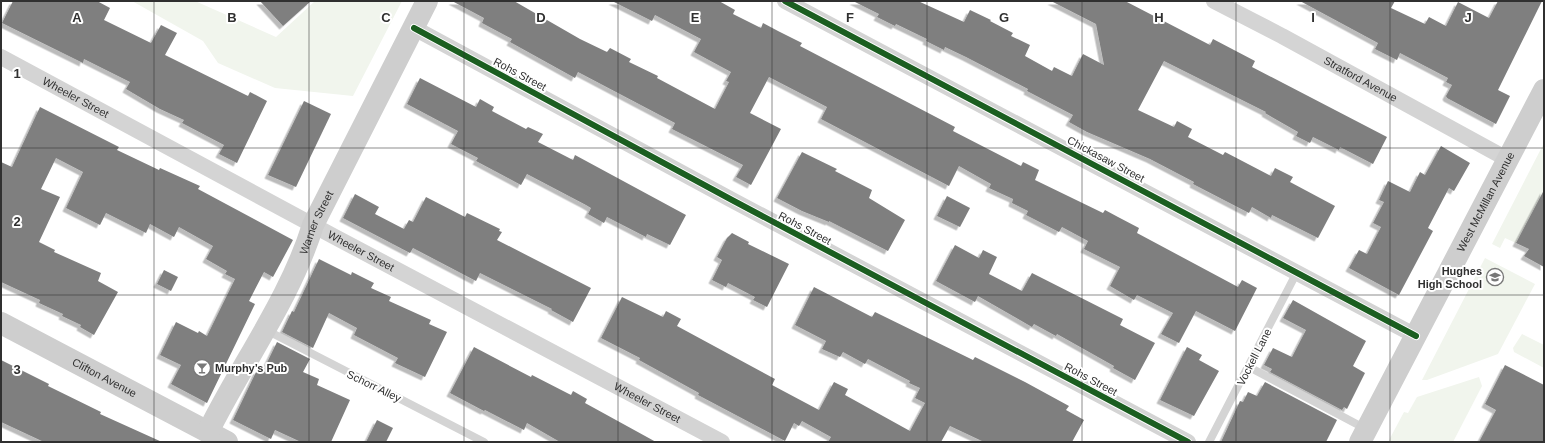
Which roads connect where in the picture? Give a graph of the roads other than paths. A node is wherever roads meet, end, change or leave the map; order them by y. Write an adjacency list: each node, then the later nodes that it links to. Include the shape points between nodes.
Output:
1 (427, 1): 4 (main road, Warner Street)
2 (785, 1): 9 (street, Chickasaw Street)
3 (1214, 1): 7 (street, Stratford Avenue, via 1289,39)
4 (414, 28): 8 (main road, Warner Street); 18 (street, Rohs Street)
5 (1, 57): 8 (street, Wheeler Street)
6 (1542, 101): 7 (main road, West McMillan Avenue)
7 (1507, 159): 12 (main road, West McMillan Avenue)
8 (313, 225): 11 (main road, Warner Street, via 305,251); 17 (street, Wheeler Street)
9 (1297, 272): 12 (street, Chickasaw Street); 13 (lane, Vockell Lane)
10 (1, 323): 15 (main road, Clifton Avenue)
11 (265, 330): 15 (main road, Warner Street); 16 (lane, Schorr Alley)
12 (1416, 336): 14 (main road, West McMillan Avenue)
13 (1249, 367): 14 (lane); 19 (lane, Vockell Lane)
14 (1363, 436)
15 (213, 439)
16 (484, 442)
17 (722, 442)
18 (1188, 442)
19 (1209, 442)

